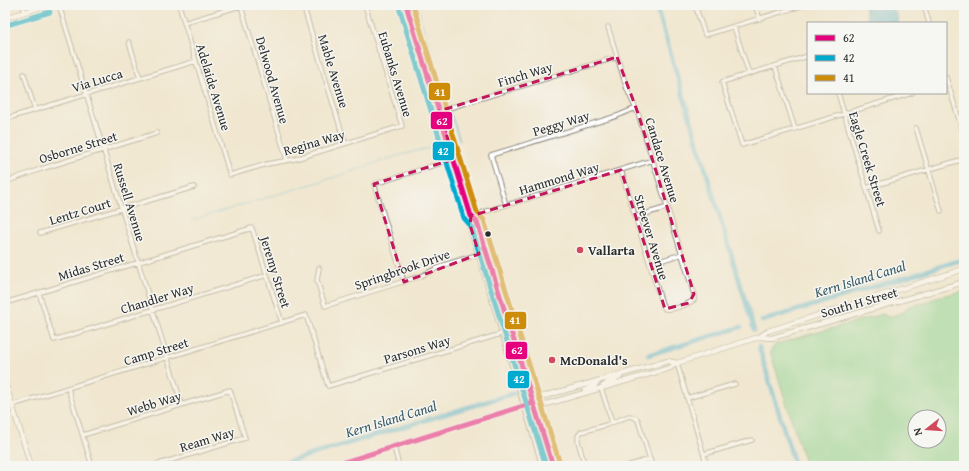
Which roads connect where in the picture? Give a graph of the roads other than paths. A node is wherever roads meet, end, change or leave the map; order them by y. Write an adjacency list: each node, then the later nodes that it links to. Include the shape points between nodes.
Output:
1 (23, 5): 13 (street)
2 (48, 5): 13 (street)
3 (59, 5): 29 (street, Russell Avenue)
4 (179, 5): 17 (street, Adelaide Avenue)
5 (242, 5): 17 (street); 49 (street, Delwood Avenue)
6 (303, 5): 45 (street, Mable Avenue)
7 (365, 5): 39 (street, Eubanks Avenue)
8 (406, 5): 36 (main road)
9 (695, 5): 19 (street, via 704,35)
10 (755, 5): 15 (street)
11 (804, 5): 15 (street)
12 (924, 5): 16 (street)
13 (25, 12): 14 (street)
14 (5, 18)
15 (760, 19): 19 (street)
16 (929, 22)
17 (184, 23): 23 (street, Adelaide Avenue)
18 (608, 27): 21 (street, Candace Avenue)
19 (734, 27): 26 (street)
20 (129, 42): 27 (street)
21 (617, 56): 34 (street, Candace Avenue); 36 (street, Finch Way)
22 (807, 56): 24 (street)
23 (196, 61): 27 (street, Via Lucca); 53 (street, Adelaide Avenue)
24 (775, 66): 26 (street); 42 (street)
25 (24, 74): 35 (street)
26 (749, 74): 42 (street, via 722,82 742,145)
27 (140, 78): 29 (street, Via Lucca)
28 (947, 82): 41 (street)
29 (87, 94): 35 (street, Via Lucca); 46 (street, Russell Avenue)
30 (838, 94): 37 (street, Eagle Creek Street)
31 (892, 94): 33 (street)
32 (909, 94): 33 (street)
33 (893, 99): 37 (street)
34 (636, 108): 50 (street, Candace Avenue); 57 (street, Peggy Way, via 491,155)
35 (35, 110): 38 (street, Via Lucca)
36 (439, 111): 47 (main road)
37 (844, 114): 42 (street); 56 (street, Eagle Creek Street)
38 (5, 119)
39 (402, 126): 45 (street, Regina Way)
40 (916, 128): 51 (street)
41 (963, 128): 44 (street)
42 (795, 129)
43 (157, 133): 46 (street, Osborne Street)
44 (964, 136)
45 (345, 143): 49 (street, Regina Way)
46 (104, 149): 54 (street, Osborne Street); 59 (street, Russell Avenue)
47 (454, 159): 61 (main road); 74 (street, via 374,184)
48 (964, 159): 51 (street)
49 (287, 160): 53 (street, Regina Way)
50 (653, 160): 52 (street, Hammond Way); 58 (street, Candace Avenue)
51 (928, 169): 56 (street); 60 (street)
52 (621, 170): 57 (street, Hammond Way); 62 (street, Streever Avenue)
53 (230, 175)
54 (5, 182)
55 (194, 187): 59 (street, Lentz Court)
56 (866, 188): 64 (street, Eagle Creek Street)
57 (506, 205): 61 (street, Hammond Way)
58 (668, 207): 62 (street); 68 (street, Candace Avenue)
59 (122, 208): 65 (street, Lentz Court); 69 (street, Russell Avenue)
60 (940, 211)
61 (471, 216): 66 (main road, via 477,222); 67 (main road, via 470,225)
62 (635, 217): 70 (street, Streever Avenue)
63 (252, 228): 69 (street, Midas Street); 73 (street, Jeremy Street)
64 (879, 232)
65 (40, 233)
66 (486, 252): 67 (street, Springbrook Drive); 83 (main road)
67 (479, 254): 74 (street, Springbrook Drive); 84 (main road)
68 (682, 254): 70 (street); 80 (street, Candace Avenue, via 694,300)
69 (138, 262): 76 (street, Midas Street); 81 (street, Russell Avenue)
70 (650, 264): 80 (street, Streever Avenue)
71 (319, 268): 74 (street, Springbrook Drive, via 316,280 325,306)
72 (964, 269): 77 (street, South H Street)
73 (267, 275): 81 (street, Chandler Way); 82 (street, Jeremy Street)
74 (404, 282)
75 (964, 282): 79 (street, South H Street)
76 (39, 292): 78 (street, Midas Street); 81 (street, Chandler Way, via 54,340)
77 (890, 292): 79 (street); 85 (street, South H Street, via 768,331)
78 (5, 303)
79 (894, 303): 85 (street, South H Street, via 772,338)
80 (665, 309)
81 (153, 310): 86 (street, Russell Avenue)
82 (282, 323): 86 (street, Camp Street); 92 (street, Camp Street, via 306,316)
83 (511, 331): 84 (street, Parsons Way); 97 (main road)
84 (503, 333): 92 (street, Parsons Way); 100 (main road)
85 (759, 337): 87 (street, South H Street)
86 (167, 358): 93 (street, Camp Street); 99 (street, Russell Avenue)
87 (677, 363): 88 (street, South H Street, via 668,361); 94 (street, South H Street, via 670,368); 96 (street)
88 (640, 369): 89 (street, South H Street); 94 (street, via 609,382)
89 (598, 381): 95 (street, via 594,386); 97 (street, South H Street, via 540,397)
90 (5, 382): 98 (street)
91 (735, 384): 96 (street)
92 (328, 386)
93 (68, 388): 98 (street, Camp Street); 102 (street)
94 (602, 388): 95 (street, South H Street); 101 (street)
95 (575, 396): 97 (street, South H Street, via 543,405)
96 (687, 398): 106 (street)
97 (533, 403): 100 (street, South H Street); 114 (main road)
98 (12, 405): 108 (street)
99 (182, 405): 102 (street, Webb Way); 103 (street, Webb Way, via 230,390)
100 (525, 406): 105 (street, South H Street); 113 (main road)
101 (612, 422): 107 (street, via 629,416 638,420); 115 (street, via 581,432 578,436)
102 (83, 435): 109 (street)
103 (245, 438): 110 (street, Ream Way)
104 (752, 440): 106 (street)
105 (394, 447): 111 (street, South H Street); 112 (street)
106 (704, 454): 118 (street)
107 (650, 459): 116 (street); 117 (street)
108 (31, 466)
109 (92, 466)
110 (152, 466)
111 (332, 466)
112 (399, 466)
113 (543, 466)
114 (553, 466)
115 (585, 466)
116 (627, 466)
117 (652, 466)
118 (707, 466)

